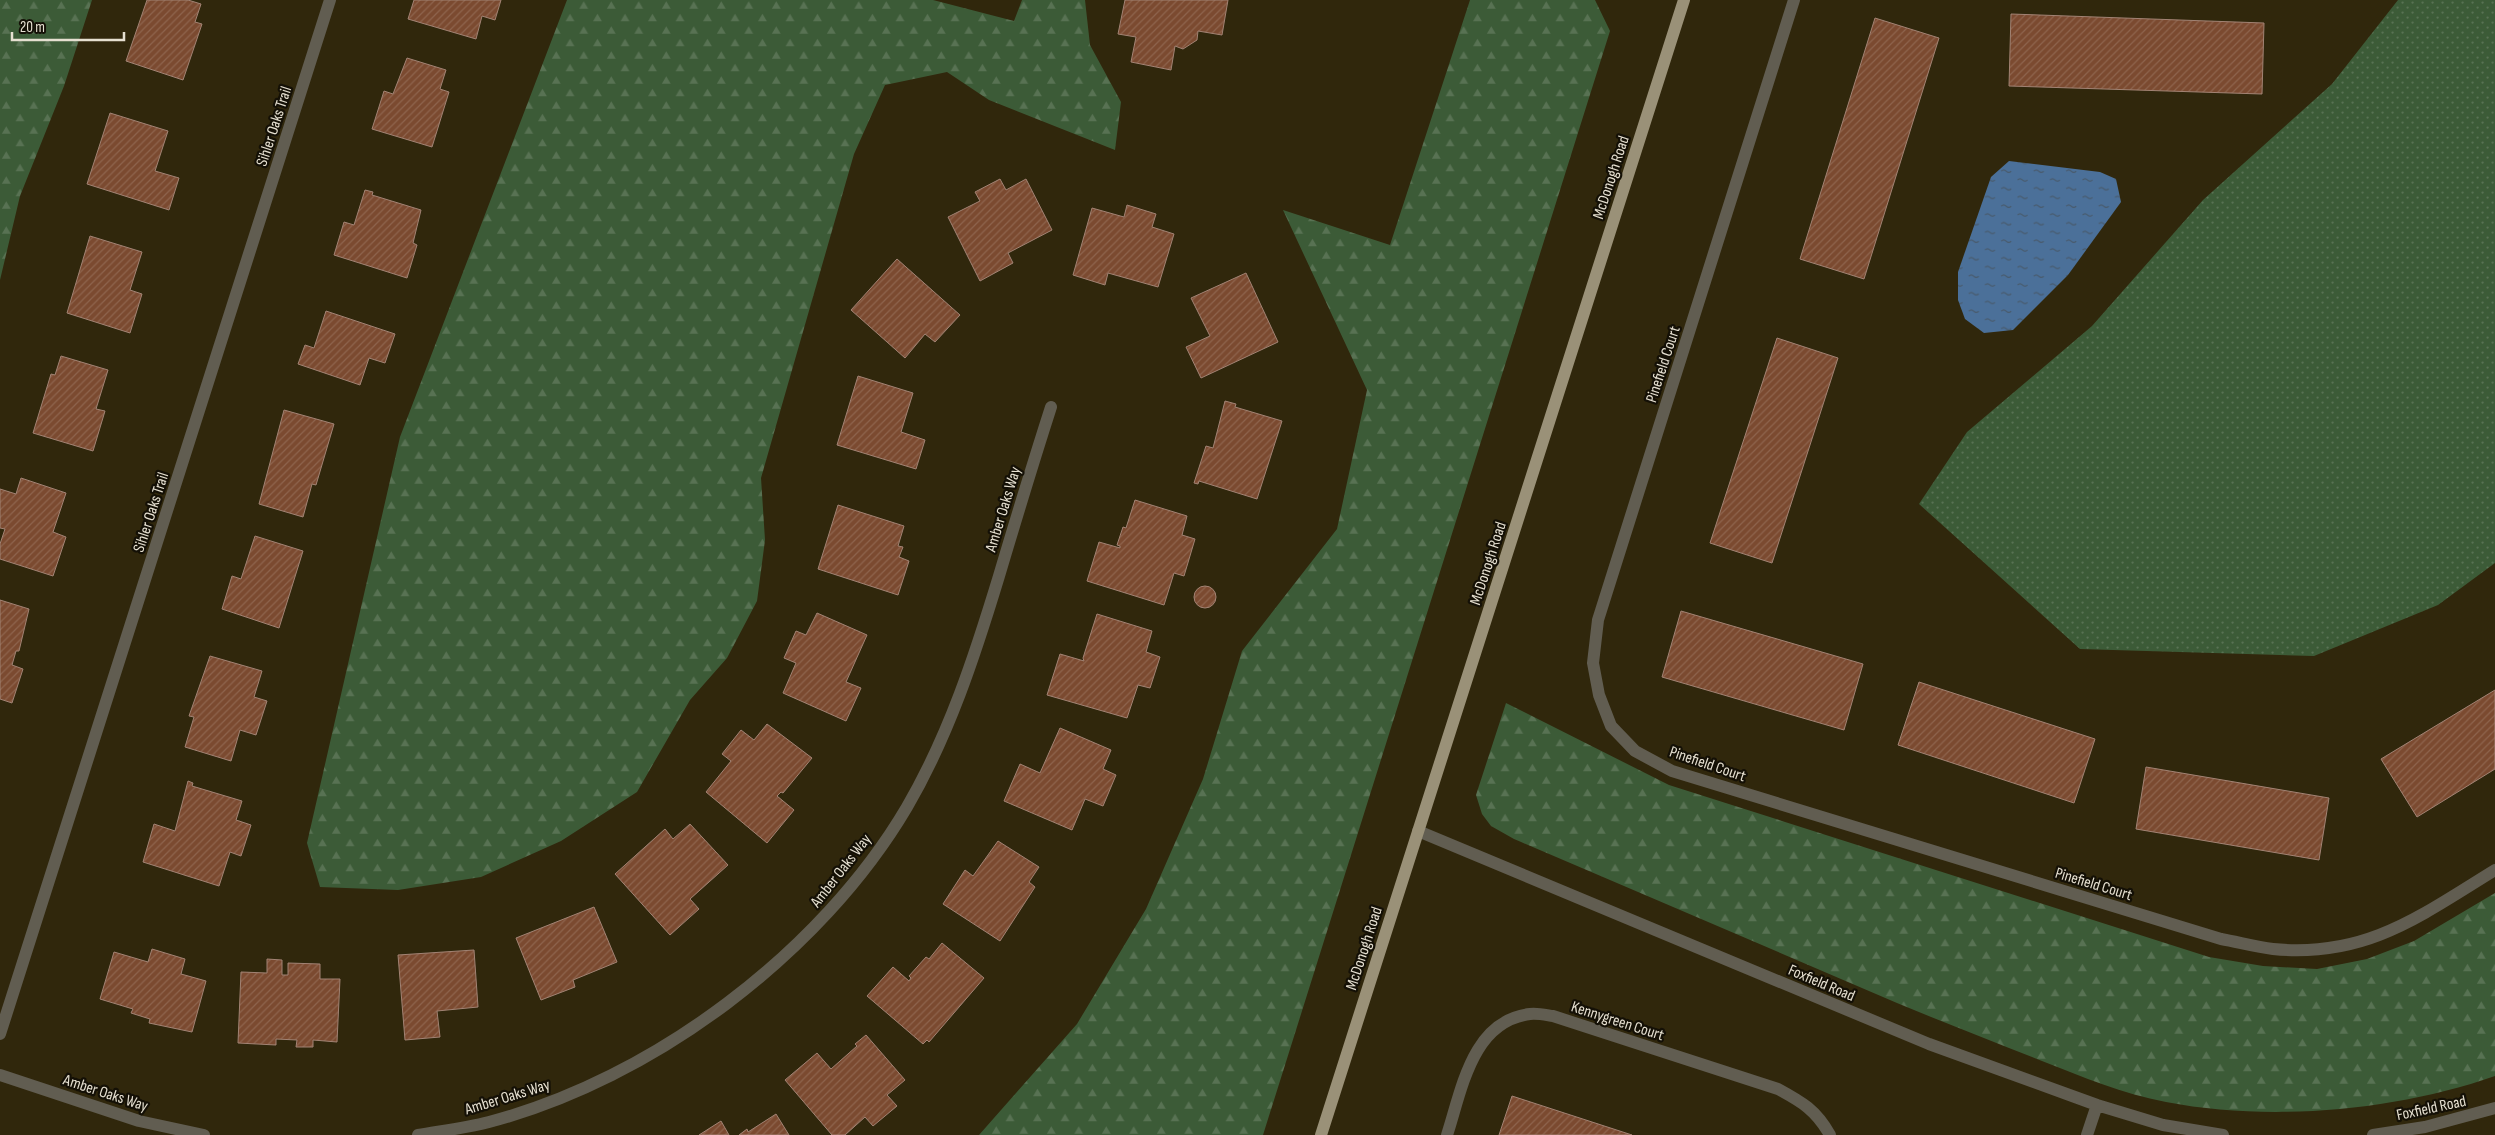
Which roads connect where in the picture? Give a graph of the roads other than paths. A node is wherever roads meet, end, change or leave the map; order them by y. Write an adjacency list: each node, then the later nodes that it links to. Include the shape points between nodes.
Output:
1 (330, 0): 7 (street, Sihler Oaks Trail)
2 (1684, 0): 5 (main road, McDonogh Road)
3 (1794, 0): 6 (street, Pinefield Court, via 1598,620 1594,662 1599,695 1611,726 1634,751 1672,771 2221,938 2273,949 2320,949 2367,942 2407,924)
4 (1051, 407): 12 (street, Amber Oaks Way, via 974,656 944,732 907,807 866,868 816,926 762,976 702,1022 640,1059 573,1093 499,1118)
5 (1418, 831): 9 (street, Foxfield Road, via 1929,1044); 13 (main road, McDonogh Road)
6 (2495, 870)
7 (0, 1034)
8 (0, 1075): 11 (street, Amber Oaks Way, via 139,1122)
9 (2097, 1105): 16 (street); 17 (street, Foxfield Road, via 2163,1125)
10 (2495, 1108): 18 (street, Foxfield Road, via 2425,1127)
11 (204, 1135)
12 (418, 1135)
13 (1321, 1135)
14 (1447, 1135): 15 (street, Kennygreen Court, via 1474,1055 1489,1033 1509,1019 1531,1013 1553,1016 1778,1089 1801,1101 1819,1117)
15 (1830, 1135)
16 (2087, 1135)
17 (2222, 1135)
18 (2373, 1135)

